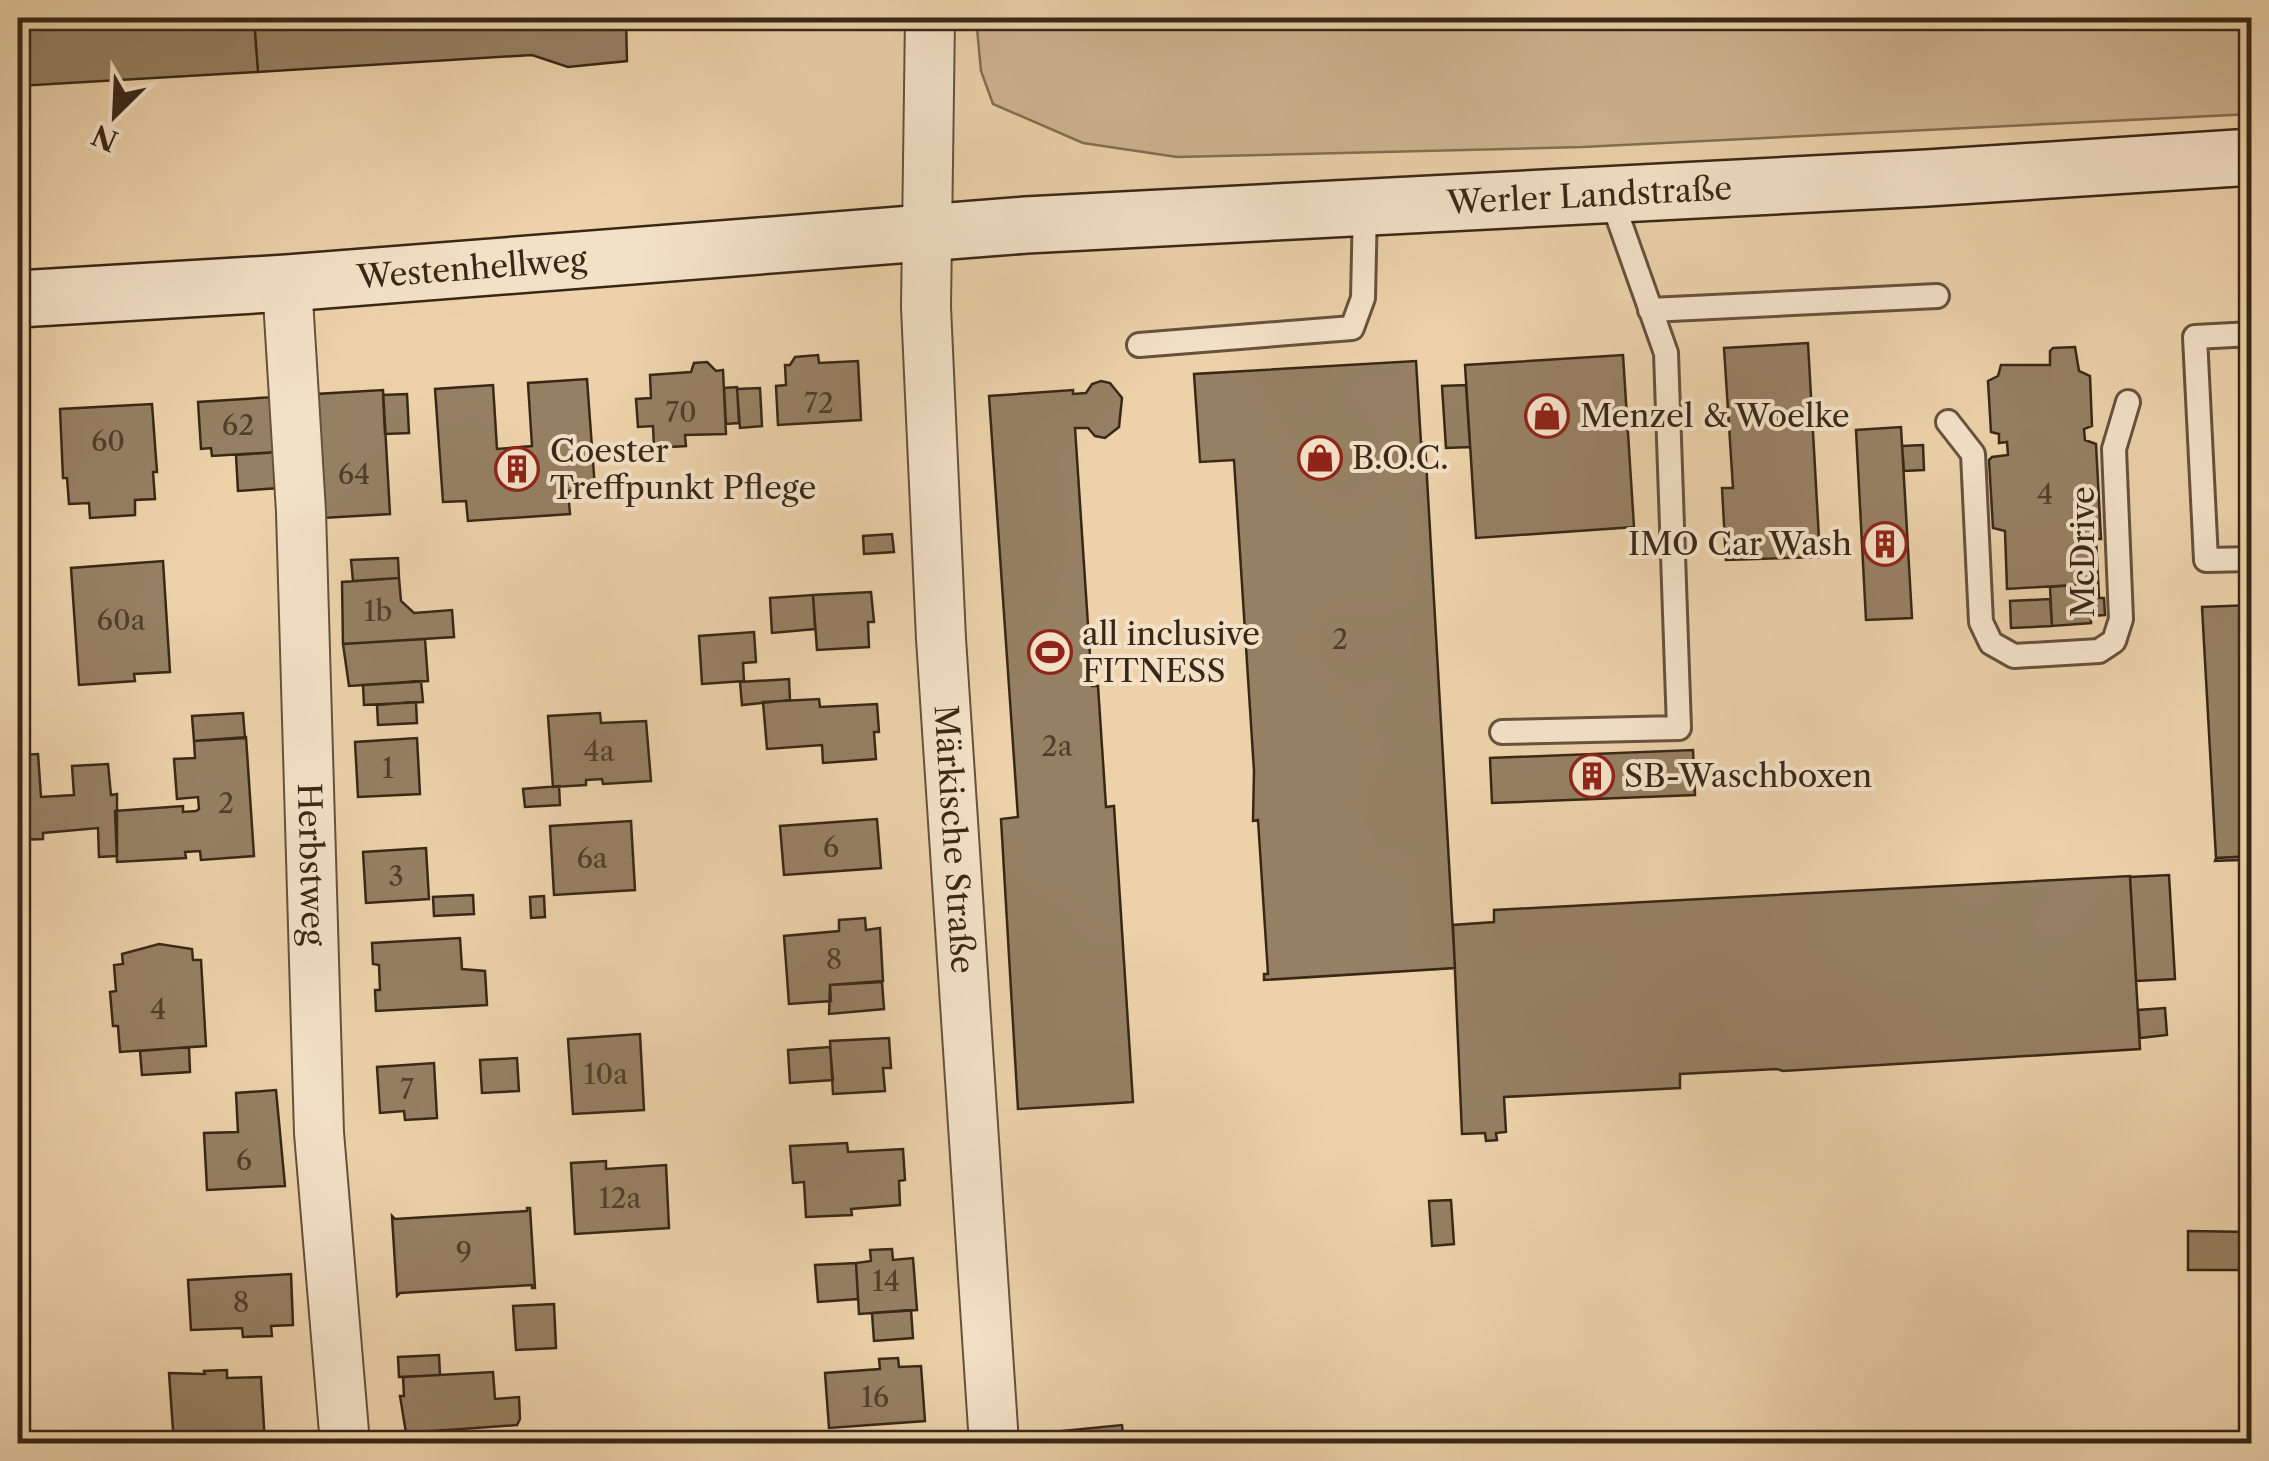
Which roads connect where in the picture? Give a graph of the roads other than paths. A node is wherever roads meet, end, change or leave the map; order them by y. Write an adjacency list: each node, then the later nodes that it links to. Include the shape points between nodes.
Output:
1 (930, 18): 5 (street, Märkische Straße)
2 (2252, 157): 3 (main road, Werler Landstraße)
3 (1610, 194): 4 (main road, Werler Landstraße); 9 (lane)
4 (1365, 207): 5 (main road, Werler Landstraße); 11 (lane, via 1364,298 1352,328)
5 (928, 234): 6 (main road, Westenhellweg); 17 (street, Märkische Straße, via 941,639)
6 (287, 284): 8 (main road, Westenhellweg); 16 (street, Herbstweg, via 319,1133)
7 (1937, 296): 9 (lane)
8 (18, 298)
9 (1650, 310): 15 (lane, via 1666,354 1679,728)
10 (2252, 334): 14 (lane, via 2195,336 2206,560)
11 (1139, 344)
12 (2128, 402): 13 (lane, McDrive, via 2114,448 2121,618 2114,641 2099,651 2014,656 1990,642 1981,622 1974,454)
13 (1948, 422)
14 (2252, 559)
15 (1502, 732)
16 (345, 1444)
17 (994, 1444)

